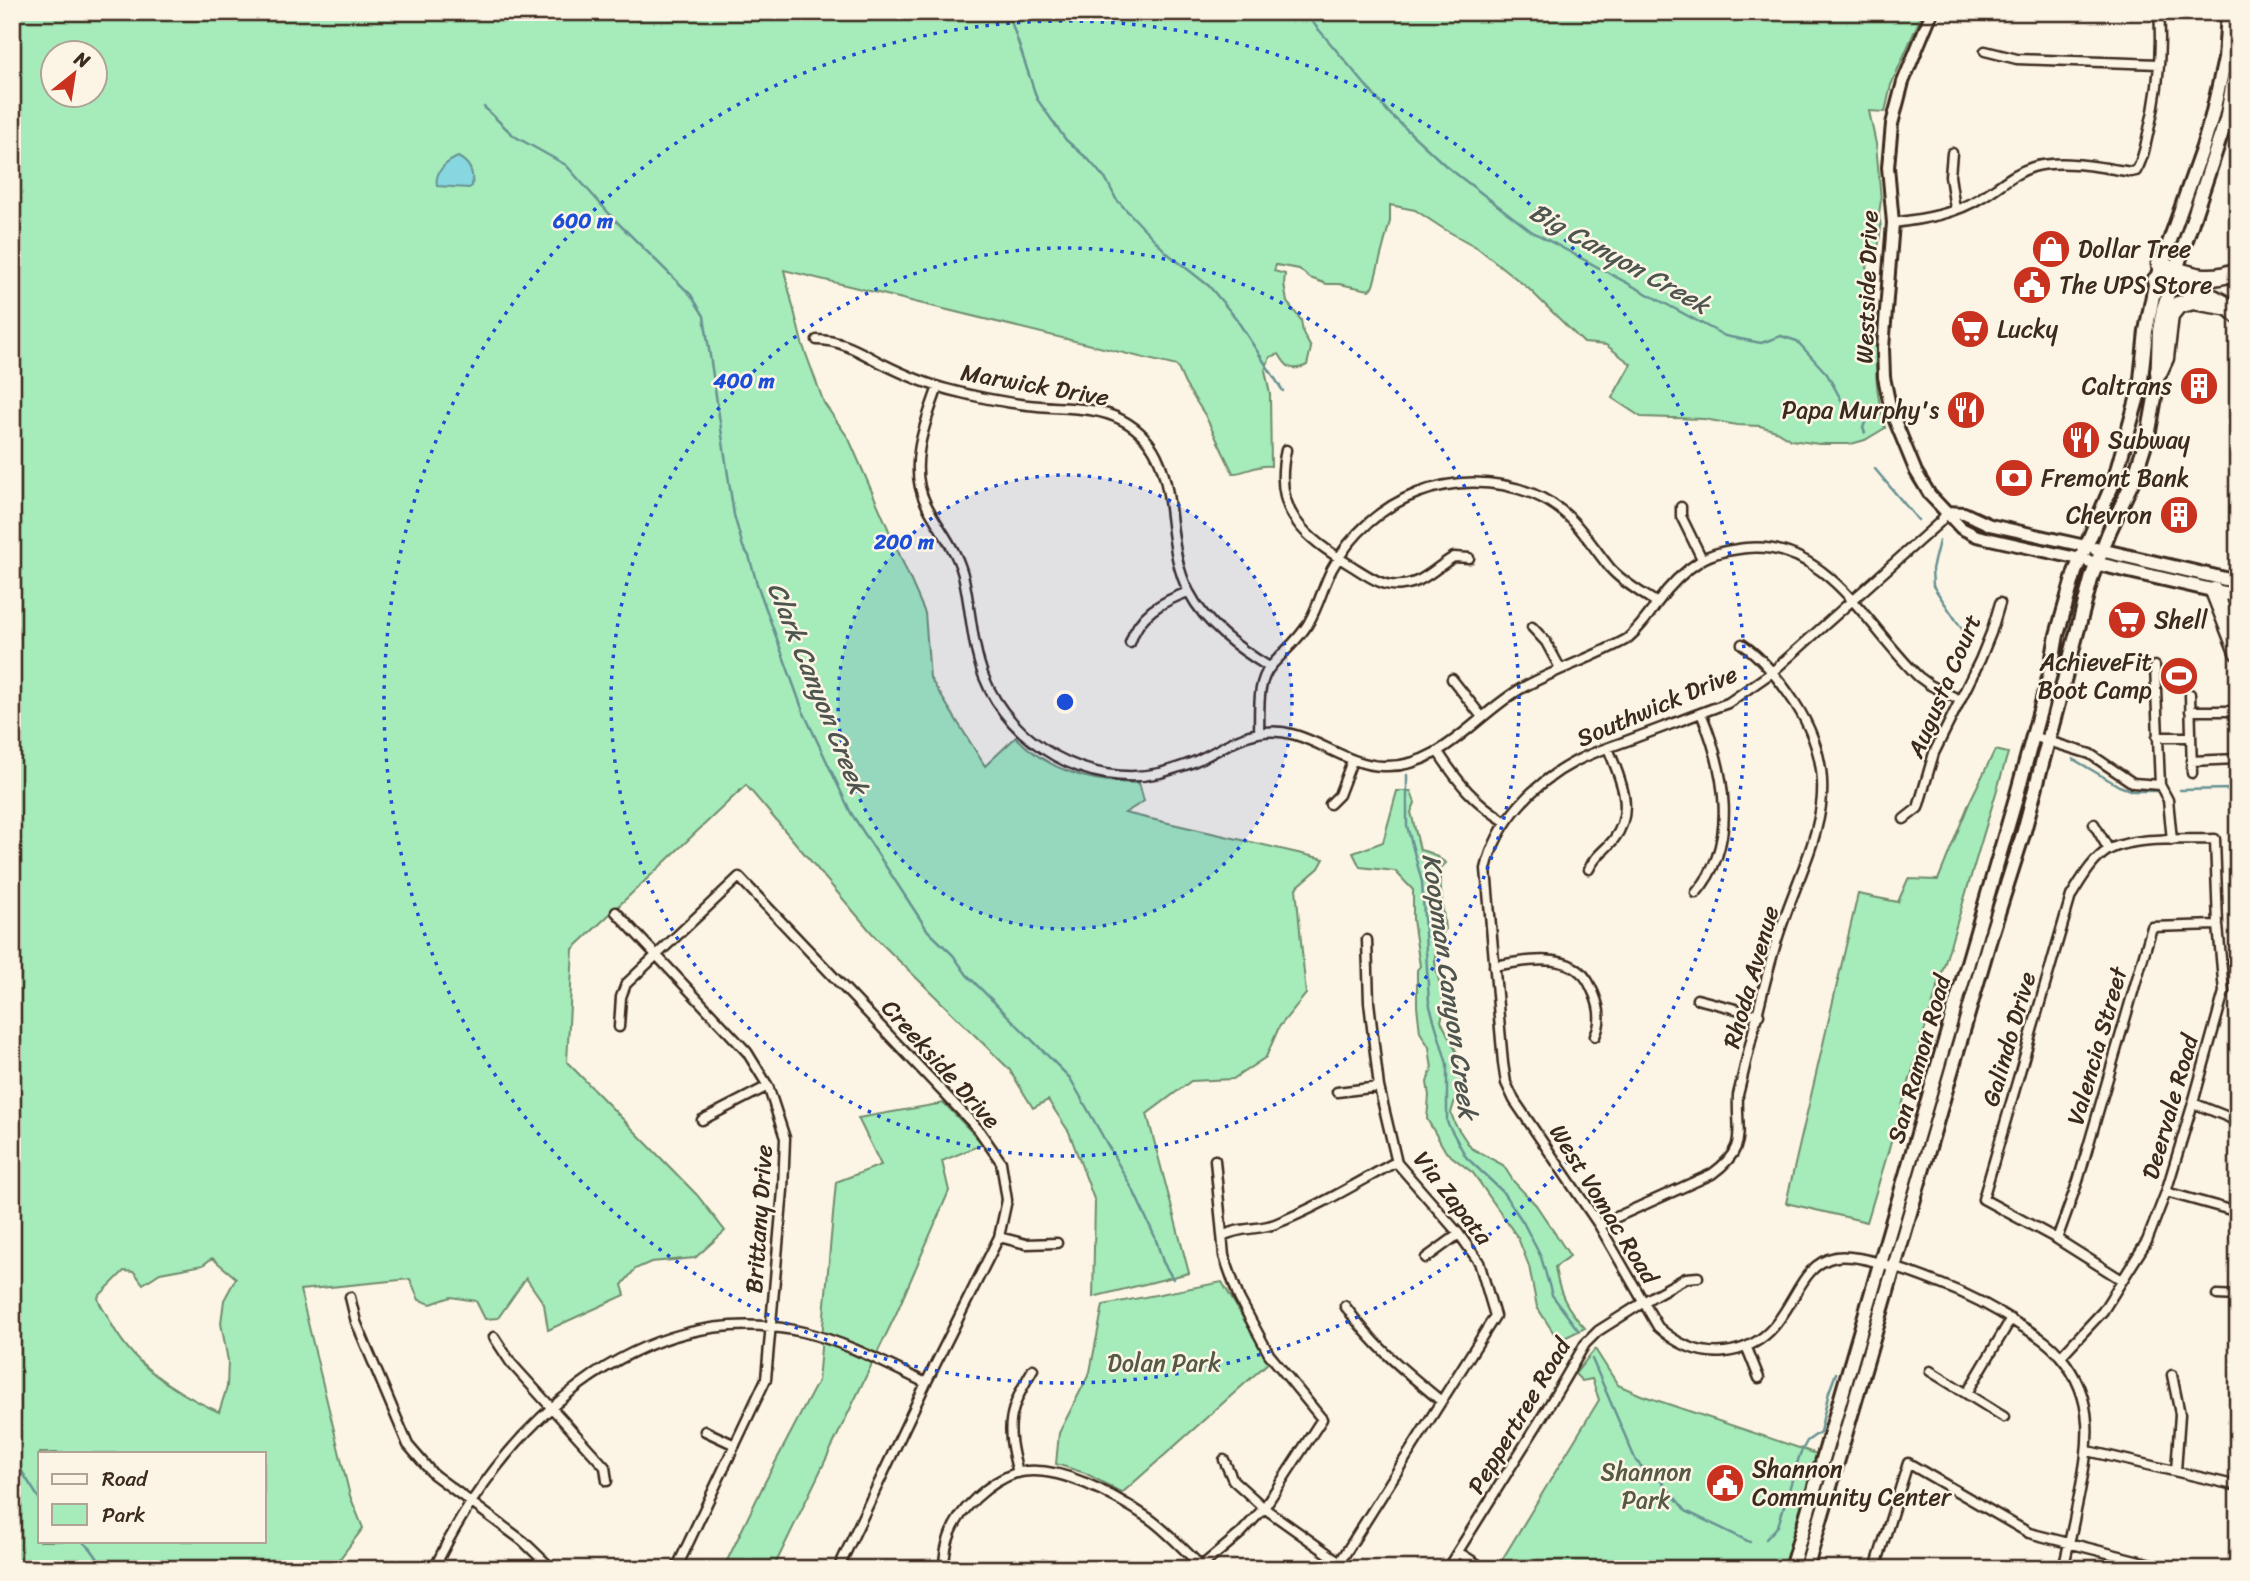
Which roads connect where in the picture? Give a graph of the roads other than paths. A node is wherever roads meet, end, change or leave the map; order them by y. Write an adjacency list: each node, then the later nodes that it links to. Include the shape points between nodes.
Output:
1 (1932, 12): 9 (street, Westside Drive, via 1903,82 1892,124 1888,167)
2 (2159, 12): 6 (street)
3 (2228, 12): 11 (main road, via 2225,59 2209,127)
4 (1985, 51): 6 (street, via 2017,59)
5 (2238, 54): 11 (main road, via 2225,120)
6 (2159, 64): 8 (street, via 2155,108 2136,171 2052,164 2033,167)
7 (1952, 153): 8 (street)
8 (1955, 209): 9 (street)
9 (1894, 223): 18 (street, Westside Drive, via 1883,335 1884,377 1891,411 1916,472)
10 (2238, 270): 11 (highway, via 2217,278)
11 (2165, 274): 12 (highway); 14 (main road)
12 (2234, 311): 14 (highway, via 2193,301 2178,305 2170,316 2165,358)
13 (817, 340): 15 (street, Marwick Drive, via 841,343)
14 (2150, 370): 19 (main road, San Ramon Road, via 2119,467); 20 (main road, San Ramon Road, via 2150,423 2134,478)
15 (938, 387): 28 (street, Marwick Drive, via 1026,405 1094,410 1125,421 1150,444 1162,466 1174,553); 48 (street, via 919,447 919,482 925,503 961,564 985,678 1011,720 1057,757 1116,775 1179,767)
16 (1286, 450): 21 (street, via 1283,485 1290,510 1314,542)
17 (1681, 507): 23 (street)
18 (1947, 512): 19 (street); 24 (street, Westside Drive, via 1961,528 1977,536); 30 (street, Southwick Drive)
19 (2085, 546): 20 (main road); 24 (main road, San Ramon Road)
20 (2102, 550): 25 (main road, San Ramon Road); 26 (main road)
21 (1339, 558): 22 (street, via 1384,584 1399,586 1427,577 1454,557); 31 (street, via 1376,515 1415,492 1485,483 1552,503 1582,529 1612,570); 38 (street, via 1310,621)
22 (1469, 558)
23 (1702, 559): 30 (street, via 1755,547 1791,553 1823,570); 31 (street, via 1676,579)
24 (2080, 559): 25 (main road); 49 (main road, San Ramon Road)
25 (2096, 564): 27 (main road); 52 (main road, San Ramon Road)
26 (2238, 582)
27 (2214, 591): 29 (main road); 36 (highway)
28 (1188, 592): 34 (street, via 1149,612 1139,621); 38 (street, Marwick Drive, via 1233,643)
29 (2238, 596)
30 (1853, 602): 40 (street, Southwick Drive); 43 (street, via 1919,677)
31 (1657, 603): 39 (street, via 1627,639)
32 (2000, 603): 43 (street, Augusta Court)
33 (1532, 627): 39 (street)
34 (1130, 643)
35 (1742, 644): 40 (street, Rhoda Avenue)
36 (2238, 652)
37 (2155, 666): 50 (street)
38 (1269, 667): 48 (street, via 1259,699)
39 (1560, 668): 47 (street, via 1518,690)
40 (1771, 673): 46 (street, Southwick Drive, via 1728,703); 74 (street, Rhoda Avenue, via 1804,718 1819,754 1823,783 1815,841 1774,948)
41 (1452, 679): 47 (street)
42 (2190, 695): 44 (street)
43 (1960, 700): 61 (street, Augusta Court, via 1934,752 1918,808)
44 (2190, 711): 45 (street); 51 (street)
45 (2233, 711)
46 (1701, 713): 53 (street, Southwick Drive); 67 (street, via 1721,775 1724,812 1713,867)
47 (1482, 717): 54 (street)
48 (1259, 732): 56 (street, via 1305,737)
49 (2032, 736): 52 (street); 94 (main road, San Ramon Road)
50 (2157, 737): 51 (street); 59 (street)
51 (2190, 737): 57 (street)
52 (2049, 741): 59 (street, via 2090,754 2133,783); 95 (main road, San Ramon Road)
53 (1608, 748): 62 (street, Southwick Drive, via 1556,772); 66 (street, via 1626,811 1613,840)
54 (1438, 752): 56 (street, via 1393,767); 62 (street, via 1471,796)
55 (2238, 759): 57 (street)
56 (1352, 761): 60 (street, via 1339,795)
57 (2191, 761): 58 (street)
58 (2192, 773)
59 (2160, 785): 64 (street, via 2168,800)
60 (1330, 804)
61 (1904, 819)
62 (1506, 822): 72 (street, West Vomac Road, via 1486,869)
63 (2094, 824): 65 (street)
64 (2172, 841): 65 (street, via 2138,841); 69 (street, Deervale Road, via 2215,839)
65 (2109, 850): 91 (street, Galindo Drive, via 2090,867 2071,895 1983,1199)
66 (1589, 869)
67 (1696, 893)
68 (616, 912): 71 (street, Brittany Drive)
69 (2218, 925): 80 (street, Deervale Road, via 2224,992); 91 (street, Valencia Street, via 2152,927)
70 (1367, 940): 78 (street, Via Zapata)
71 (656, 956): 75 (street, via 626,984); 77 (street, Brittany Drive, via 747,1052); 90 (street, Creekside Drive, via 739,877 978,1129 1001,1162 1007,1200)
72 (1494, 966): 76 (street, via 1556,961 1579,971 1597,1001 1600,1017); 87 (street, West Vomac Road, via 1506,1083)
73 (1697, 999): 74 (street)
74 (1759, 1015): 87 (street, Rhoda Avenue, via 1738,1095 1741,1126 1737,1146 1727,1163)
75 (619, 1027)
76 (1595, 1036)
77 (768, 1086): 81 (street); 104 (street, Brittany Drive, via 785,1138)
78 (1380, 1087): 79 (street); 84 (street, Via Zapata)
79 (1337, 1092)
80 (2193, 1103): 82 (street); 85 (street, Deervale Road)
81 (702, 1120)
82 (2238, 1123)
83 (1215, 1160): 89 (street)
84 (1397, 1163): 88 (street, Via Zapata); 89 (street, via 1302,1213)
85 (2166, 1192): 86 (street); 97 (street, Deervale Road, via 2147,1241)
86 (2238, 1212)
87 (1599, 1225): 101 (street, West Vomac Road)
88 (1459, 1234): 93 (street); 114 (street, Via Zapata, via 1479,1262 1495,1316)
89 (1223, 1236): 126 (street, via 1224,1256 1239,1298 1269,1354 1322,1419)
90 (999, 1237): 92 (street, via 1026,1244); 112 (street, Creekside Drive)
91 (2057, 1239): 97 (street, Galindo Drive)
92 (1058, 1242)
93 (1426, 1258)
94 (1881, 1264): 95 (street, West Vomac Road); 106 (street, West Vomac Road, via 1845,1256 1824,1261 1812,1270 1771,1332); 139 (main road, San Ramon Road)
95 (1895, 1269): 103 (street, West Vomac Road, via 1973,1296); 140 (main road, San Ramon Road)
96 (1698, 1277): 101 (street, Peppertree Road, via 1686,1278)
97 (2122, 1280): 107 (street, Deervale Road, via 2103,1311)
98 (2217, 1295): 99 (street)
99 (2238, 1296)
100 (350, 1297): 125 (street, via 356,1322 408,1445 433,1474)
101 (1643, 1302): 106 (street, West Vomac Road, via 1658,1327 1683,1346 1715,1353); 128 (street, Peppertree Road, via 1585,1344)
102 (1345, 1306): 114 (street, via 1390,1359)
103 (2011, 1319): 107 (street, West Vomac Road); 113 (street)
104 (770, 1328): 112 (street, via 831,1340); 115 (street, via 712,1329 655,1342 602,1369); 118 (street, Brittany Drive, via 765,1379)
105 (494, 1337): 115 (street)
106 (1747, 1348): 111 (street)
107 (2061, 1356): 119 (street, West Vomac Road, via 2082,1391)
108 (1033, 1370): 122 (street, via 1010,1418 1010,1443)
109 (1930, 1371): 113 (street)
110 (2172, 1375): 121 (street, via 2180,1414)
111 (1759, 1378)
112 (926, 1383): 134 (street, Creekside Drive)
113 (1967, 1393): 116 (street)
114 (1441, 1401): 129 (street, Via Zapata)
115 (550, 1409): 123 (street, via 605,1467); 125 (street, via 499,1463)
116 (2004, 1417)
117 (705, 1431): 118 (street)
118 (736, 1445): 133 (street, Brittany Drive)
119 (2088, 1451): 121 (street); 127 (street, West Vomac Road)
120 (1224, 1460): 126 (street, via 1233,1480)
121 (2176, 1471): 124 (street)
122 (1018, 1473): 130 (street, via 1056,1473 1091,1485 1151,1520); 135 (street, via 993,1483 968,1505 950,1529)
123 (607, 1480)
124 (2238, 1486)
125 (472, 1501): 131 (street); 132 (street)
126 (1264, 1508): 129 (street); 130 (street)
127 (2069, 1545): 141 (street, via 2029,1533 1908,1463); 142 (street, West Vomac Road); 143 (street)
128 (1458, 1552): 137 (street, Peppertree Road); 138 (street)
129 (1340, 1562): 136 (street)
130 (1199, 1567)
131 (434, 1569)
132 (552, 1569)
133 (676, 1569)
134 (838, 1569)
135 (944, 1569)
136 (1354, 1569)
137 (1447, 1569)
138 (1485, 1569)
139 (1791, 1569)
140 (1806, 1569)
141 (1875, 1569)
142 (2063, 1569)
143 (2171, 1569)

